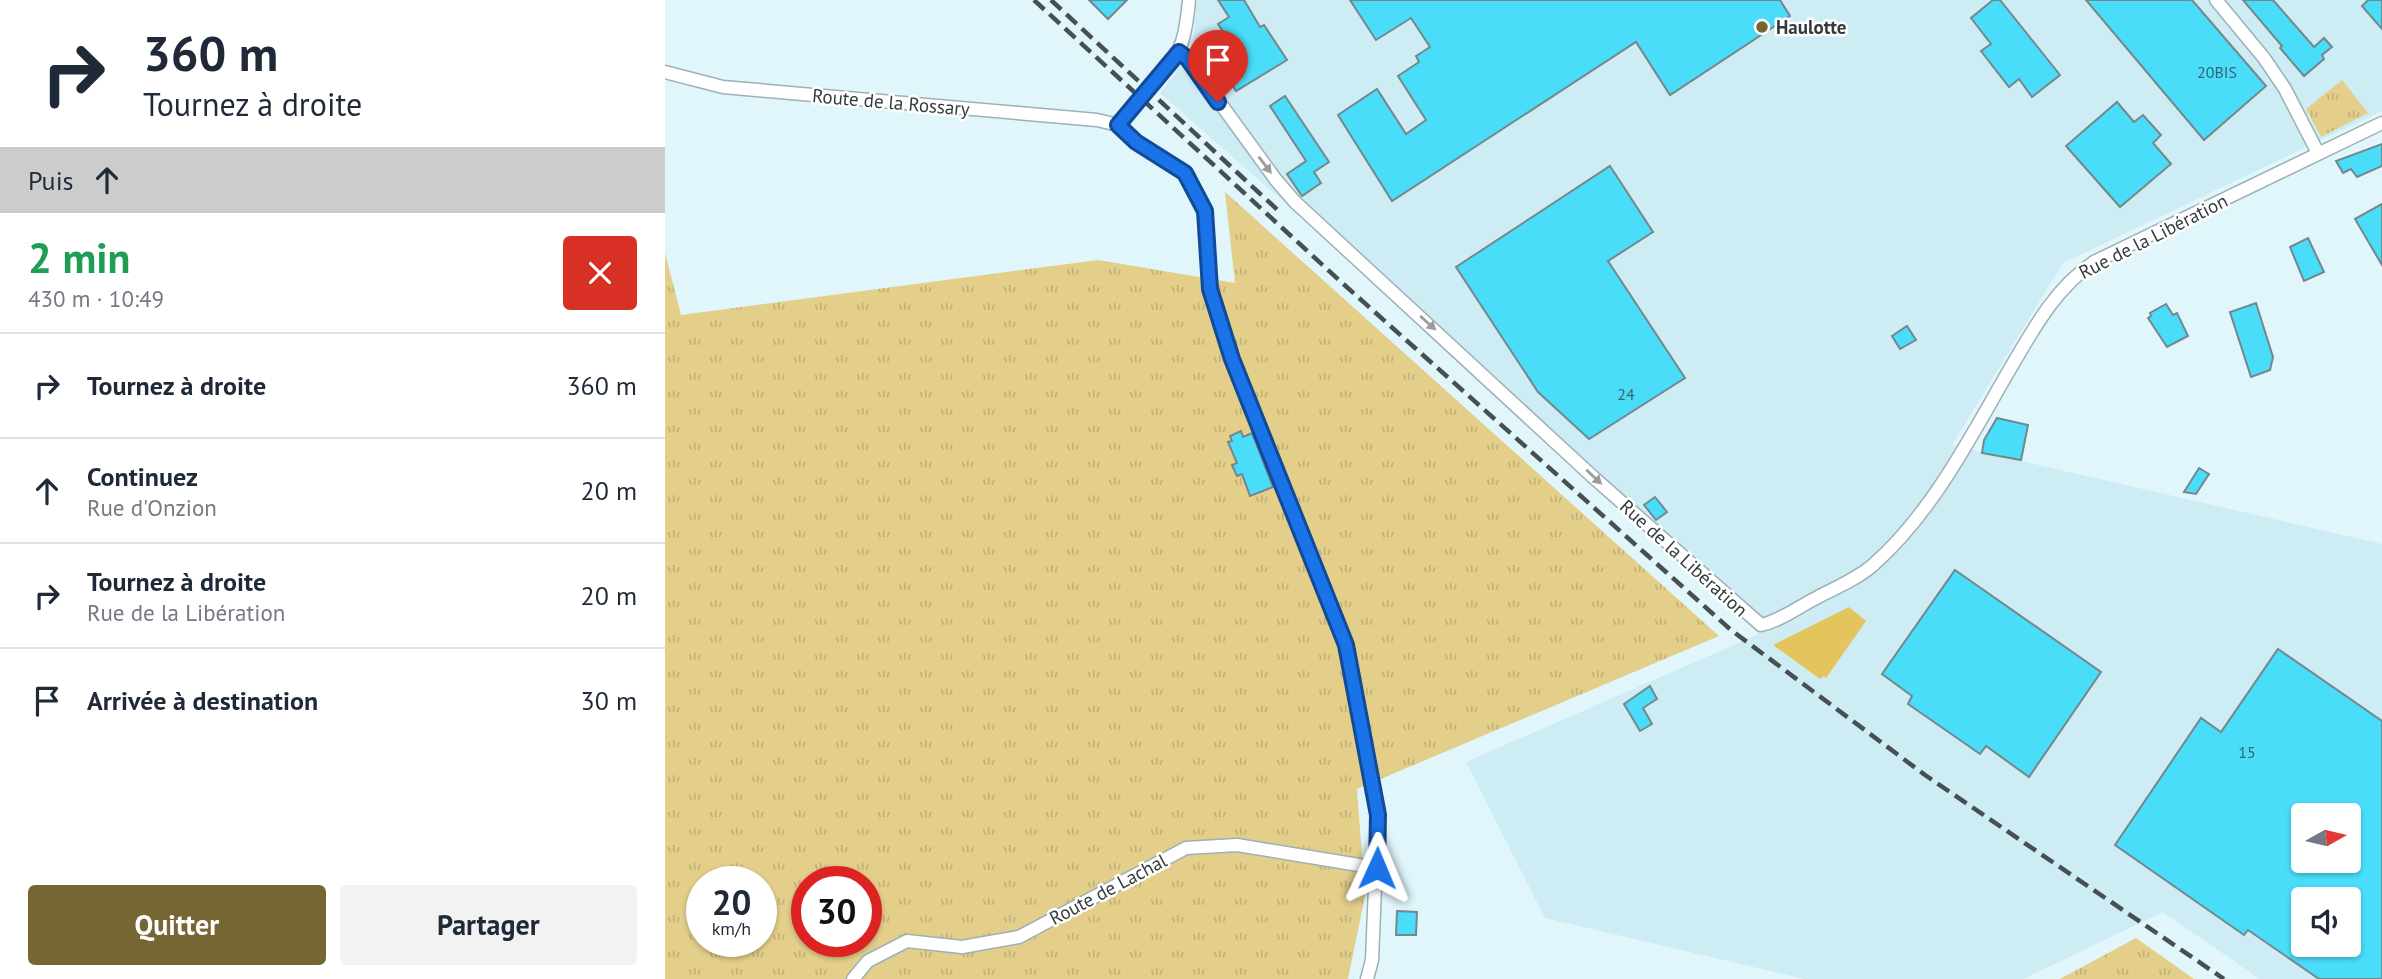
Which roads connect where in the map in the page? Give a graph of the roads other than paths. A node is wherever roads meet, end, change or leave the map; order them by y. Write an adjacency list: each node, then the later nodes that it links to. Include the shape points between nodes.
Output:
1 (1189, 0): 3 (street)
2 (2216, 0): 7 (street, via 2279,78)
3 (1179, 52): 6 (street, bridge); 7 (street, Rue de la Libération, one-way to 7, via 1295,202 1761,625 1856,578 1887,551 1973,435 2037,323 2075,275)
4 (665, 72): 6 (street, Route de la Rossary, via 723,87)
5 (2382, 123): 7 (street, Rue de la Libération)
6 (1118, 125): 8 (street, via 1185,173 1205,211 1210,289 1232,359 1346,645 1378,815)
7 (2318, 153)
8 (1377, 868): 9 (street, Route de Lachal, via 1237,845 1186,848 1019,937 962,947 907,941 868,961); 10 (street)
9 (853, 979)
10 (1367, 979)

